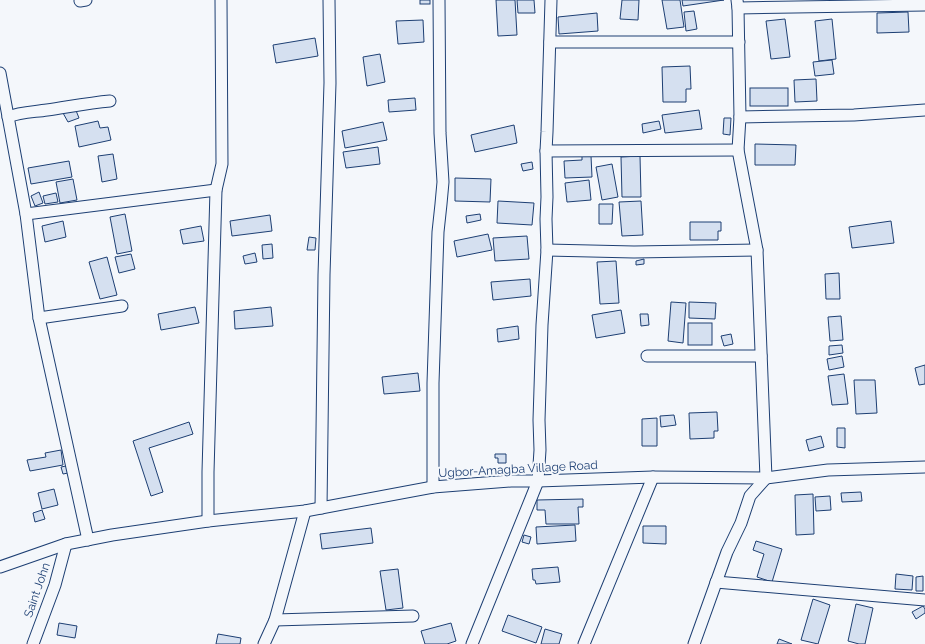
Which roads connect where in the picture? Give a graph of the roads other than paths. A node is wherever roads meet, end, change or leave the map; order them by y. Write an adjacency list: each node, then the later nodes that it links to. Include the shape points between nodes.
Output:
1 (222, 0): 16 (street, via 222,164)
2 (329, 0): 29 (street)
3 (439, 0): 28 (street, via 443,182 438,232)
4 (551, 0): 7 (street)
5 (738, 4): 6 (street); 8 (street)
6 (925, 5)
7 (550, 42): 8 (street); 15 (street)
8 (739, 42): 13 (street)
9 (0, 73): 12 (street)
10 (110, 101): 12 (street)
11 (925, 110): 13 (street)
12 (8, 117): 17 (street)
13 (740, 117): 14 (street)
14 (738, 150): 15 (street); 19 (street)
15 (546, 151): 18 (street)
16 (216, 190): 17 (street); 31 (street)
17 (26, 214): 21 (street)
18 (547, 250): 19 (street); 27 (street)
19 (757, 250): 23 (street)
20 (122, 306): 21 (street)
21 (39, 318): 32 (street)
22 (646, 356): 23 (street)
23 (761, 356): 26 (street)
24 (925, 467): 26 (street, Ugbor-Amagba Village Road, via 828,470)
25 (653, 477): 26 (street, Ugbor-Amagba Village Road); 27 (street, Ugbor-Amagba Village Road); 42 (street)
26 (766, 478): 35 (street, via 750,496)
27 (538, 481): 28 (street, Ugbor-Amagba Village Road); 41 (street)
28 (432, 487): 29 (street, Ugbor-Amagba Village Road)
29 (320, 508): 30 (street, Ugbor-Amagba Village Road)
30 (306, 511): 31 (street, Ugbor-Amagba Village Road); 38 (street)
31 (208, 521): 32 (street, Ugbor-Amagba Village Road)
32 (88, 540): 33 (street, Ugbor-Amagba Village Road)
33 (66, 544): 34 (street, Ugbor-Amagba Village Road); 39 (street, Saint John)
34 (0, 567)
35 (716, 582): 36 (street); 43 (street)
36 (925, 600)
37 (413, 616): 38 (street)
38 (275, 620): 40 (street)
39 (32, 644)
40 (264, 644)
41 (472, 644)
42 (584, 644)
43 (694, 644)

